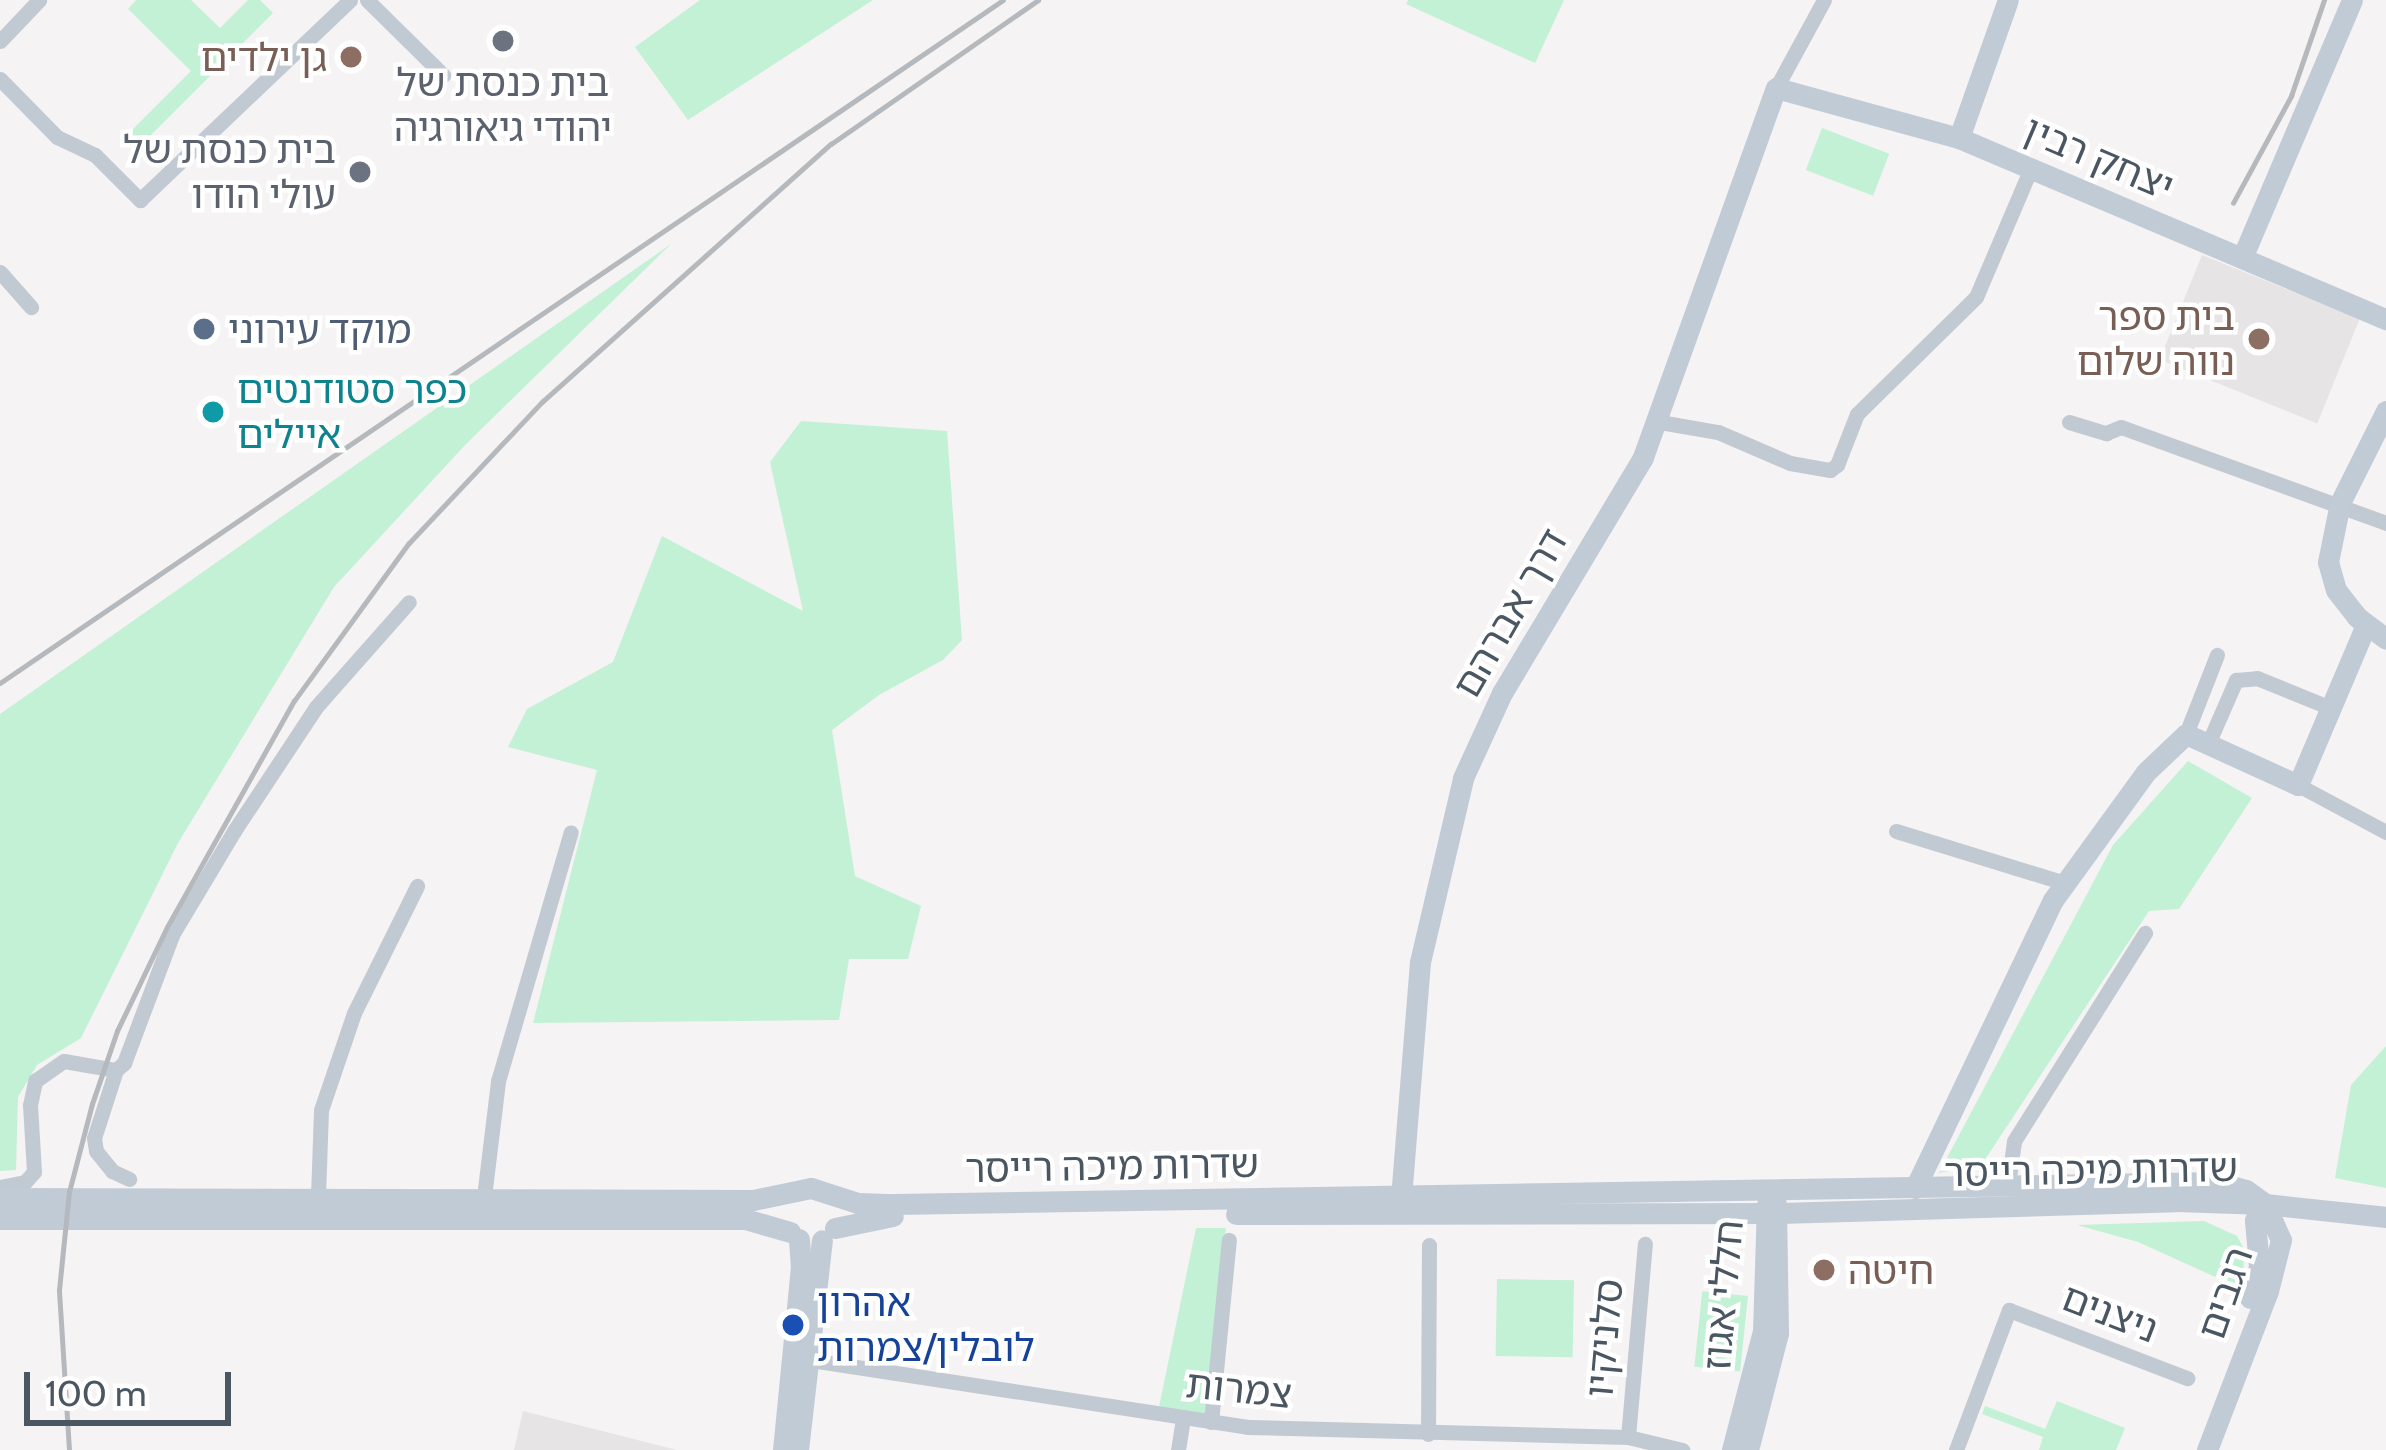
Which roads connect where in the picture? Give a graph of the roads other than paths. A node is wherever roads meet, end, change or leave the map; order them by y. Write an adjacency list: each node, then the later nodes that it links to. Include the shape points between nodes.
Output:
1 (39, 0): 7 (street)
2 (350, 0): 9 (street, via 140,200 95,155 57,137)
3 (368, 0): 8 (street)
4 (1824, 0): 10 (street)
5 (2008, 0): 11 (street)
6 (2352, 0): 13 (street)
7 (0, 41)
8 (442, 75)
9 (0, 79)
10 (1776, 88): 11 (street, יצחק רבין); 18 (street, דרך אברהם)
11 (1959, 138): 12 (street, יצחק רבין)
12 (2031, 168): 13 (street, יצחק רבין); 18 (street, via 1976,297 1857,414 1830,470 1790,463 1718,432)
13 (2242, 258): 16 (street, יצחק רבין)
14 (0, 272): 15 (street)
15 (31, 307)
16 (2386, 319)
17 (2384, 419): 20 (street)
18 (1654, 422): 46 (street, דרך אברהם, via 1463,778 1420,962)
19 (2069, 422): 20 (street, via 2106,433 2121,428)
20 (2341, 503): 21 (street); 23 (street, via 2328,562 2336,590)
21 (2386, 523)
22 (409, 602): 36 (street, via 316,707 234,831 172,935)
23 (2366, 626): 24 (street); 26 (street)
24 (2386, 639)
25 (2217, 656): 27 (street)
26 (2331, 708): 28 (street, via 2257,678 2236,680); 29 (street)
27 (2186, 734): 28 (street); 33 (street, via 2146,772)
28 (2209, 744): 29 (street)
29 (2297, 785): 32 (street)
30 (1896, 831): 33 (street)
31 (571, 832): 44 (street, via 498,1081)
32 (2386, 832)
33 (2065, 884): 40 (street, via 1998,1007)
34 (416, 886): 43 (street, via 354,1013 321,1110)
35 (2144, 933): 38 (street, via 2014,1141)
36 (116, 1070): 37 (street, via 94,1138 112,1171); 39 (street, via 64,1061 43,1071 30,1105 34,1172)
37 (129, 1179)
38 (2008, 1185): 40 (street, שדרות מיכה רייסר); 48 (street, שדרות מיכה רייסר, via 2218,1182)
39 (0, 1187)
40 (1916, 1188): 49 (street, שדרות מיכה רייסר)
41 (795, 1193): 42 (street); 44 (street); 53 (street, via 784,1216)
42 (828, 1194): 46 (street, שדרות מיכה רייסר, via 894,1204); 53 (street, via 838,1214)
43 (318, 1196): 44 (street); 45 (street)
44 (484, 1197)
45 (0, 1198)
46 (1401, 1198): 49 (street, שדרות מיכה רייסר)
47 (2212, 1202): 48 (street, שדרות מיכה רייסר); 49 (street, שדרות מיכה רייסר); 52 (street)
48 (2265, 1204): 50 (street); 52 (street, רגבים); 71 (street, רגבים, via 2279,1230 2276,1265)
49 (1772, 1206): 53 (street, שדרות מיכה רייסר, via 897,1215); 67 (street, חללי אגוז, via 1763,1331); 68 (street, חללי אגוז, via 1778,1333)
50 (2386, 1217)
51 (0, 1219): 53 (street, שדרות מיכה רייסר, via 745,1219)
52 (2255, 1232): 70 (street, רגבים, via 2257,1276)
53 (811, 1235): 57 (street)
54 (1229, 1240): 60 (street)
55 (1645, 1244): 62 (street, סלניקיו)
56 (1429, 1246): 61 (street)
57 (800, 1358): 59 (street, צמרות); 63 (street); 64 (street)
58 (2187, 1378): 69 (street, ניצנים, via 2009,1310)
59 (1183, 1417): 60 (street, צמרות); 65 (street)
60 (1211, 1421): 61 (street, צמרות)
61 (1428, 1434): 62 (street, צמרות)
62 (1628, 1437): 66 (street, צמרות)
63 (783, 1450)
64 (798, 1450)
65 (1178, 1450)
66 (1682, 1450)
67 (1732, 1450)
68 (1748, 1450)
69 (1956, 1450)
70 (2192, 1450)
71 (2207, 1450)

